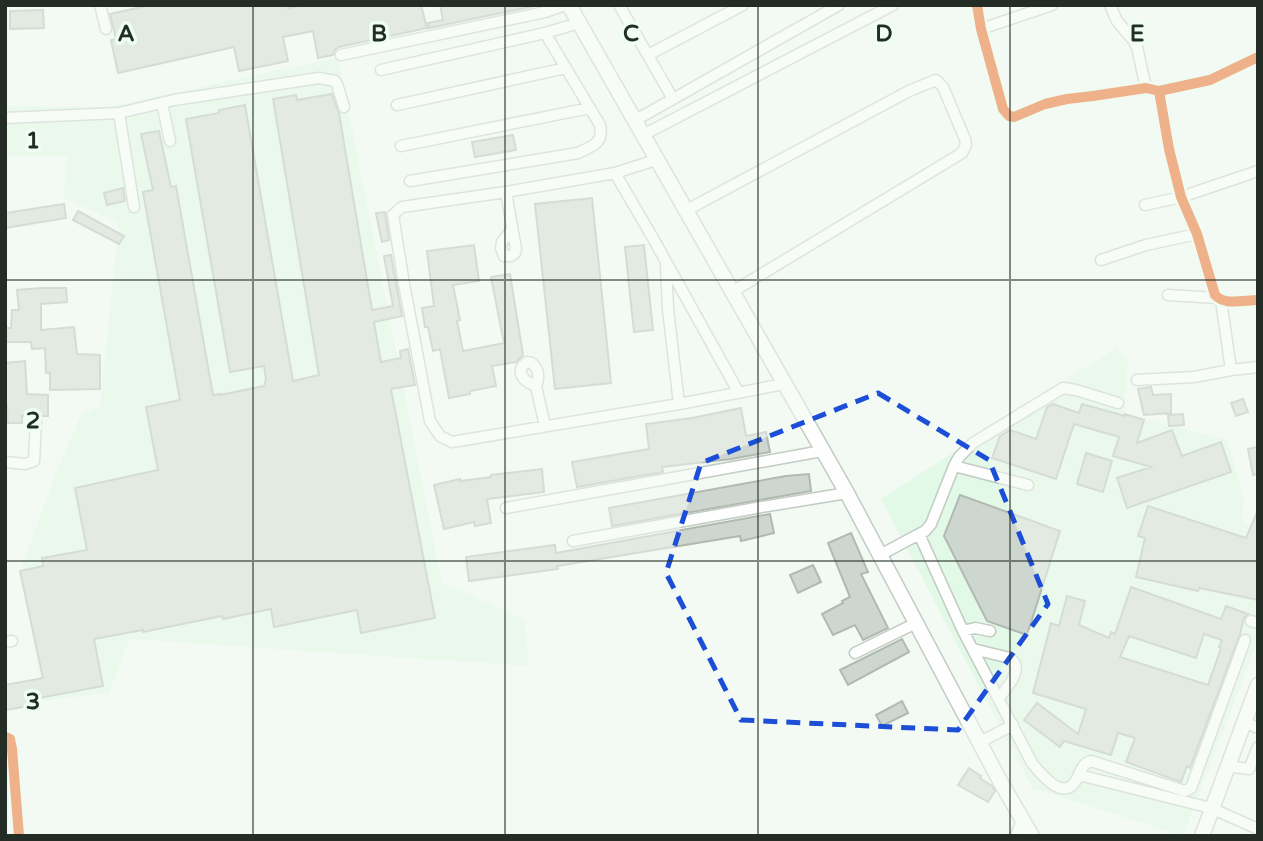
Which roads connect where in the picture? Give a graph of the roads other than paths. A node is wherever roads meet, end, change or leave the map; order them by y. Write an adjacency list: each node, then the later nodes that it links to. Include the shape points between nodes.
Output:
1 (100, 5): 11 (street)
2 (567, 5): 10 (main road); 14 (street)
3 (743, 5): 15 (street)
4 (839, 5): 21 (street)
5 (892, 5): 29 (street)
6 (977, 5): 12 (street)
7 (1052, 5): 12 (street)
8 (1110, 5): 19 (street, via 1137,47)
9 (622, 6): 15 (street)
10 (579, 23): 13 (street); 28 (main road)
11 (106, 29)
12 (981, 29): 19 (street, via 1003,109 1009,116 1067,99)
13 (545, 33): 17 (street); 18 (street)
14 (341, 55)
15 (648, 55): 21 (street)
16 (1258, 57): 20 (street, via 1210,80)
17 (566, 68): 23 (street); 25 (street)
18 (381, 70)
19 (1146, 88): 20 (street)
20 (1159, 91): 37 (street)
21 (673, 99): 28 (street)
22 (162, 103): 24 (street, via 318,78 335,81); 26 (street); 30 (street)
23 (397, 105)
24 (344, 107)
25 (590, 108): 31 (street); 35 (street, via 601,134 578,153)
26 (119, 113): 27 (street); 39 (street)
27 (5, 118)
28 (634, 121): 29 (main road)
29 (643, 135): 32 (main road)
30 (170, 141)
31 (401, 146)
32 (656, 160): 34 (street); 40 (main road)
33 (1258, 171): 37 (street)
34 (615, 173): 36 (street); 44 (street)
35 (410, 181)
36 (506, 192): 41 (street); 60 (street, via 396,210 393,215 404,284 430,421 440,436 452,442)
37 (1181, 197): 38 (street); 42 (street)
38 (1145, 205)
39 (134, 207)
40 (685, 211): 45 (main road); 45 (street, via 909,91 936,80 943,87 965,139 962,153)
41 (512, 229)
42 (1197, 234): 43 (street); 47 (street)
43 (1101, 260)
44 (666, 262): 49 (street); 50 (street)
45 (732, 292): 54 (main road)
46 (1168, 295): 47 (street)
47 (1219, 299): 48 (street); 52 (street)
48 (1258, 300)
49 (668, 309): 50 (street); 58 (street)
50 (693, 311): 56 (street)
51 (1258, 367): 52 (street)
52 (1231, 370): 53 (street)
53 (1137, 380)
54 (784, 384): 56 (street); 61 (main road)
55 (536, 386): 60 (street)
56 (739, 393): 58 (street)
57 (1118, 403): 63 (street, via 1063,388 973,443)
58 (679, 404): 60 (street)
59 (36, 421): 62 (street, via 34,461)
60 (545, 426)
61 (822, 451): 65 (main road); 66 (street)
62 (5, 462)
63 (954, 466): 64 (street); 67 (street, via 931,524)
64 (1028, 485)
65 (846, 493): 68 (street); 69 (main road)
66 (506, 508)
67 (919, 534): 69 (street); 71 (street)
68 (573, 541)
69 (880, 555): 70 (main road)
70 (916, 623): 75 (street); 81 (main road)
71 (963, 631): 72 (street); 74 (street)
72 (990, 631)
73 (1245, 640): 85 (street, via 1192,786)
74 (973, 649): 77 (street); 77 (street, via 1015,662 1016,673)
75 (855, 653)
76 (1258, 685): 79 (main road)
77 (999, 698): 78 (street)
78 (1013, 725): 81 (street); 84 (street, via 1032,763 1047,780 1065,788)
79 (1251, 725): 83 (main road)
80 (5, 737): 89 (street, via 12,749)
81 (980, 742): 87 (main road)
82 (1258, 747): 83 (street, via 1249,769)
83 (1227, 766): 86 (main road)
84 (1079, 775): 85 (street); 85 (street, via 1082,765 1091,761)
85 (1183, 796): 86 (street)
86 (1211, 808): 88 (street); 92 (main road)
87 (1022, 820): 90 (street); 91 (main road)
88 (1258, 829)
89 (19, 836)
90 (1016, 836)
91 (1032, 836)
92 (1202, 836)

